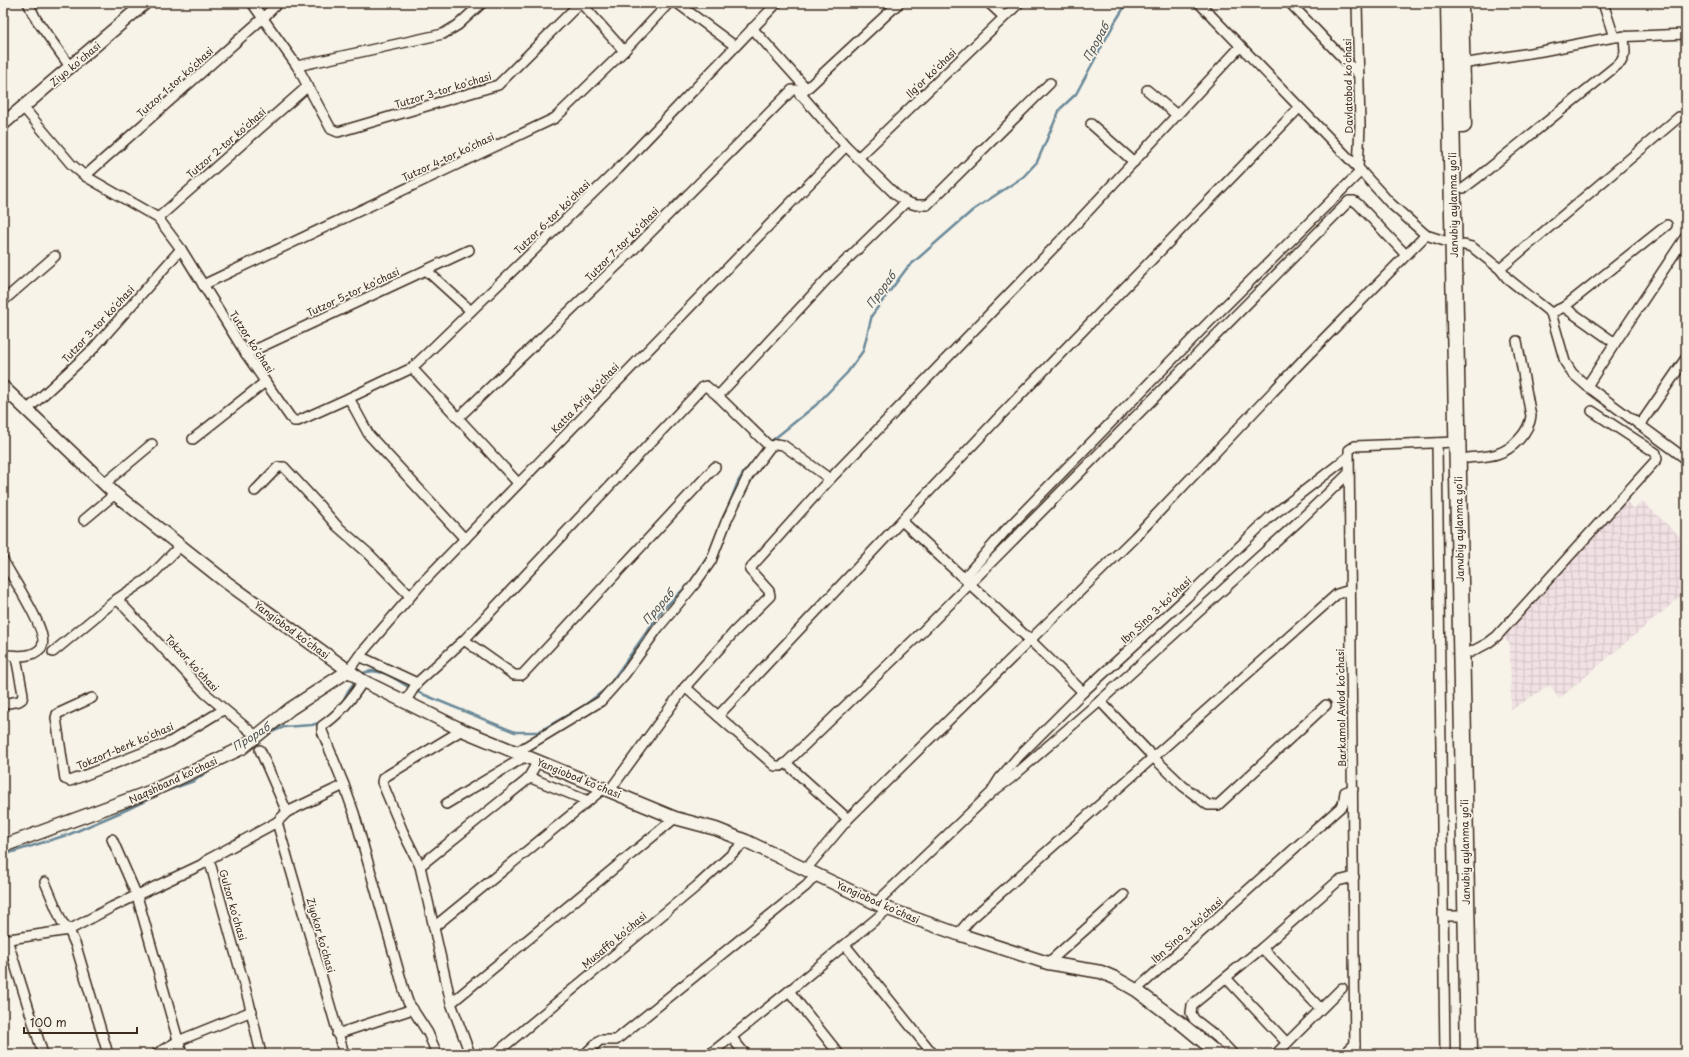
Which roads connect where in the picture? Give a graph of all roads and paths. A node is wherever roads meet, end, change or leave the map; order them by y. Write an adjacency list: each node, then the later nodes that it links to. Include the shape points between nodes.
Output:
1 (28, 3): 30 (street, via 36,19)
2 (145, 3): 30 (street, Ziyo koʻchasi)
3 (252, 3): 20 (street, Tutzor 3-tor koʻchasi)
4 (278, 3): 20 (street, Tutzor 1-tor koʻchasi)
5 (482, 3): 29 (street, via 458,25 443,34)
6 (580, 3): 27 (street); 33 (street, Tutzor 3-tor koʻchasi, via 493,87 338,132 331,129)
7 (669, 3): 27 (street, Tutzor 4-tor koʻchasi)
8 (677, 3): 25 (street)
9 (777, 3): 21 (street, Tutzor 6-tor koʻchasi)
10 (899, 3): 35 (street)
11 (989, 3): 19 (street)
12 (1018, 3): 19 (street, Ilgʻor koʻchasi)
13 (1198, 3): 26 (street)
14 (1290, 3): 31 (street)
15 (1357, 3): 31 (street, Davlatobod koʻchasi)
16 (1449, 3): 54 (highway, Janubiy aylanma yoʻli)
17 (1460, 3): 28 (highway, Janubiy aylanma yoʻli)
18 (1603, 3): 24 (street)
19 (1004, 17): 43 (street, Ilgʻor koʻchasi)
20 (263, 18): 29 (street, Tutzor 3-tor koʻchasi); 46 (street, Tutzor 1-tor koʻchasi)
21 (752, 28): 25 (street, Tutzor 6-tor koʻchasi); 35 (street)
22 (1686, 34): 23 (street)
23 (1624, 36): 24 (street); 47 (street, via 1624,58 1617,66)
24 (1614, 37): 28 (street)
25 (735, 46): 65 (street, Tutzor 6-tor koʻchasi, via 618,169)
26 (1240, 47): 37 (street); 38 (street)
27 (624, 51): 62 (street, Tutzor 4-tor koʻchasi, via 555,118)
28 (1462, 64): 47 (highway, Janubiy aylanma yoʻli)
29 (297, 66): 33 (street, Tutzor 3-tor koʻchasi)
30 (71, 68): 36 (street, Ziyo koʻchasi)
31 (1359, 74): 45 (street, Davlatobod koʻchasi)
32 (1050, 83): 48 (street, via 927,205)
33 (308, 86): 49 (street, Tutzor 2-tor koʻchasi)
34 (1148, 90): 38 (street)
35 (803, 91): 42 (street); 79 (street, Tutzor 7-tor koʻchasi, via 792,90 788,93 626,258)
36 (23, 107): 40 (street, Ziyo koʻchasi); 46 (street, Tutzor koʻchasi, via 71,164)
37 (1299, 108): 45 (street); 97 (street, via 999,417)
38 (1177, 115): 44 (street)
39 (1680, 117): 60 (street)
40 (3, 124)
41 (1091, 124): 44 (street)
42 (846, 146): 43 (street); 92 (street, Katta Ariq koʻchasi)
43 (858, 158): 48 (street)
44 (1134, 162): 91 (street)
45 (1359, 170): 51 (street, via 1390,203); 53 (street)
46 (85, 176): 49 (street, Tutzor koʻchasi)
47 (1464, 188): 54 (highway, Janubiy aylanma yoʻli)
48 (906, 202): 75 (street, via 828,278)
49 (158, 218): 55 (street, Tutzor koʻchasi)
50 (1666, 225): 64 (street)
51 (1426, 235): 54 (street); 58 (street)
52 (1686, 236): 68 (street)
53 (1292, 240): 56 (street); 101 (street, via 1011,524)
54 (1459, 244): 60 (street, via 1472,247); 83 (highway, Janubiy aylanma yoʻli); 87 (highway, Janubiy aylanma yoʻli)
55 (181, 249): 62 (street, Tutzor koʻchasi); 77 (street, Tutzor 3-tor koʻchasi, via 92,350)
56 (1300, 249): 58 (street, via 1349,201 1354,201); 101 (street, via 1090,464)
57 (469, 250): 61 (street, Tutzor 5-tor koʻchasi)
58 (1406, 255): 106 (street, via 1135,537)
59 (55, 256): 63 (street)
60 (1500, 269): 66 (street, via 1507,278)
61 (426, 270): 65 (street); 69 (street, Tutzor 5-tor koʻchasi)
62 (203, 285): 69 (street, Tutzor koʻchasi)
63 (3, 301)
64 (1564, 307): 66 (street); 68 (street)
65 (471, 311): 71 (street, Tutzor 6-tor koʻchasi)
66 (1551, 313): 73 (street, via 1565,362 1572,373)
67 (1517, 341): 87 (street, via 1531,416 1530,425 1526,432 1503,451)
68 (1615, 343): 73 (street)
69 (246, 354): 72 (street, Tutzor koʻchasi)
70 (1686, 358): 80 (street)
71 (412, 368): 76 (street, Tutzor 6-tor koʻchasi); 79 (street)
72 (265, 382): 76 (street, Tutzor koʻchasi, via 294,421); 81 (street)
73 (1587, 386): 80 (street)
74 (3, 387): 77 (street, Yangiobod koʻchasi)
75 (718, 396): 85 (street); 105 (street, via 706,386 699,389)
76 (349, 398): 98 (street, via 369,436)
77 (28, 409): 93 (street, Yangiobod koʻchasi)
78 (1592, 411): 108 (street, via 1656,453 1657,460 1497,636)
79 (458, 418): 92 (street)
80 (1640, 425): 88 (street)
81 (193, 439)
82 (1437, 442): 83 (street); 86 (street, via 1355,446 1349,450); 155 (street)
83 (1458, 442): 156 (highway, Janubiy aylanma yoʻli)
84 (152, 444): 93 (street)
85 (768, 445): 91 (street, via 783,445); 127 (street, via 748,476 711,561 625,674 601,701)
86 (1348, 457): 90 (street, Barkamol Avlod koʻchasi); 116 (street, Ibn Sino 3-koʼchasi, via 1269,518)
87 (1468, 458): 108 (highway, Janubiy aylanma yoʻli)
88 (1686, 459)
89 (715, 467): 105 (street, via 522,675 514,675)
90 (1349, 473): 102 (street, Barkamol Avlod koʻchasi); 118 (street, Ibn Sino 3-koʼchasi)
91 (830, 479): 115 (street, via 750,568 752,574 769,591 770,596)
92 (518, 483): 98 (street, Katta Ariq koʻchasi)
93 (104, 484): 95 (street, Yangiobod koʻchasi)
94 (255, 491): 103 (street, via 278,467 284,467 337,526)
95 (115, 494): 96 (street); 99 (street, Yangiobod koʻchasi)
96 (84, 520)
97 (902, 521): 101 (street); 123 (street)
98 (465, 539): 103 (street, Katta Ariq koʻchasi)
99 (181, 545): 104 (street, via 150,577); 112 (street, Yangiobod koʻchasi, via 226,582)
100 (4, 563): 111 (street, via 35,616 43,637 43,644 34,653)
101 (967, 581): 106 (street); 130 (street, via 924,630)
102 (1350, 590): 128 (street, via 1337,594); 134 (street, Barkamol Avlod koʻchasi)
103 (410, 596): 110 (street, Katta Ariq koʻchasi)
104 (117, 599): 107 (street); 122 (street, Tokzor koʻchasi)
105 (464, 640): 114 (street)
106 (1030, 640): 116 (street); 140 (street)
107 (53, 652)
108 (1472, 652): 198 (highway, Janubiy aylanma yoʻli)
109 (3, 655): 111 (street)
110 (359, 656): 112 (street, Katta Ariq koʻchasi); 114 (street)
111 (16, 657): 120 (street, via 22,699)
112 (348, 671): 113 (street, Yangiobod koʻchasi); 125 (street, Naqshband ko'chasi, via 290,709)
113 (363, 681): 119 (street, Yangiobod koʻchasi); 132 (street, via 337,716 322,726 324,738)
114 (417, 683): 119 (street)
115 (685, 687): 123 (street); 133 (street)
116 (1083, 692): 135 (street, Ibn Sino 3-koʼchasi, via 1019,756)
117 (92, 698): 122 (street, Tokzor1-berk koʻchasi, via 56,714 67,781 170,742)
118 (1100, 701): 128 (street); 135 (street, Ibn Sino 3-koʼchasi)
119 (404, 702): 124 (street, Yangiobod koʻchasi)
120 (3, 704)
121 (1326, 705): 128 (street, via 1218,805 1208,806)
122 (223, 710): 125 (street, Tokzor koʻchasi)
123 (718, 716): 130 (street, via 775,766)
124 (462, 730): 127 (street, Yangiobod koʻchasi); 146 (street, via 384,778 382,782)
125 (256, 736): 144 (street, Naqshband ko'chasi, via 242,748 152,791)
126 (260, 750): 138 (street)
127 (521, 754): 129 (street, Yangiobod koʻchasi); 137 (street)
128 (1154, 758): 159 (street, via 970,920)
129 (538, 761): 131 (street); 133 (street, Yangiobod koʻchasi)
130 (786, 763): 140 (street)
131 (527, 780): 136 (street, via 537,779); 146 (street)
132 (344, 785): 138 (street); 170 (street, via 404,990)
133 (607, 789): 136 (street); 139 (street, Yangiobod koʻchasi)
134 (1353, 790): 149 (street, Barkamol Avlod koʻchasi); 166 (street, Ibn Sino 3-koʼchasi, via 1345,792 1343,805)
135 (992, 792): 153 (street, Ibn Sino 3-koʼchasi)
136 (588, 800): 157 (street)
137 (446, 804)
138 (287, 812): 141 (street)
139 (675, 818): 143 (street, Yangiobod koʻchasi); 168 (street)
140 (848, 819): 147 (street)
141 (277, 822): 145 (street); 172 (street, Ziyokor koʻchasi)
142 (112, 839): 152 (street)
143 (746, 841): 147 (street, Yangiobod koʻchasi); 185 (street, Musaffo koʻchasi, via 697,886)
144 (3, 846)
145 (209, 859): 152 (street, Gulzor koʻchasi); 171 (street, Gulzor koʻchasi)
146 (420, 866): 157 (street)
147 (806, 869): 148 (street, Yangiobod koʻchasi)
148 (817, 874): 153 (street, Yangiobod koʻchasi); 186 (street, via 806,886 616,1040 600,1040)
149 (1354, 877): 162 (street, via 1338,881); 176 (street, Barkamol Avlod koʻchasi)
150 (45, 882): 158 (street, via 62,922)
151 (1124, 895): 163 (street)
152 (137, 896): 158 (street, Gulzor koʻchasi); 174 (street)
153 (876, 902): 154 (street, Yangiobod koʻchasi)
154 (888, 909): 159 (street, Yangiobod koʻchasi); 161 (street)
155 (1443, 916): 156 (street); 196 (street)
156 (1466, 916): 197 (highway, Janubiy aylanma yoʻli)
157 (434, 927): 168 (street)
158 (69, 930): 160 (street, Gulzor koʻchasi); 178 (street)
159 (958, 934): 163 (street, Yangiobod koʻchasi)
160 (5, 940): 177 (street, Gulzor koʻchasi)
161 (845, 945): 167 (street); 190 (street)
162 (1262, 948): 164 (street); 169 (street)
163 (1048, 963): 166 (street, Yangiobod koʻchasi, via 1101,972)
164 (1226, 978): 175 (street); 192 (street, via 1192,1005 1191,1013 1194,1019)
165 (1342, 988): 169 (street)
166 (1136, 990): 191 (street, Yangiobod koʻchasi)
167 (789, 991): 173 (street); 189 (street)
168 (451, 1003): 184 (street)
169 (1320, 1008): 175 (street)
170 (413, 1009): 172 (street); 183 (street)
171 (252, 1011): 174 (street); 181 (street, Gulzor koʻchasi)
172 (337, 1034): 182 (street, Ziyokor koʻchasi)
173 (732, 1038): 187 (street); 188 (street)
174 (178, 1041): 179 (street); 180 (street)
175 (1287, 1043): 193 (street)
176 (1355, 1044): 194 (street); 195 (street, Barkamol Avlod koʻchasi)
177 (44, 1054)
178 (108, 1054)
179 (156, 1054)
180 (182, 1054)
181 (261, 1054)
182 (344, 1054)
183 (437, 1054)
184 (470, 1054)
185 (494, 1054)
186 (585, 1054)
187 (710, 1054)
188 (745, 1054)
189 (839, 1054)
190 (933, 1054)
191 (1218, 1054)
192 (1233, 1054)
193 (1276, 1054)
194 (1344, 1054)
195 (1355, 1054)
196 (1445, 1054)
197 (1469, 1054)
198 (1478, 1054)

